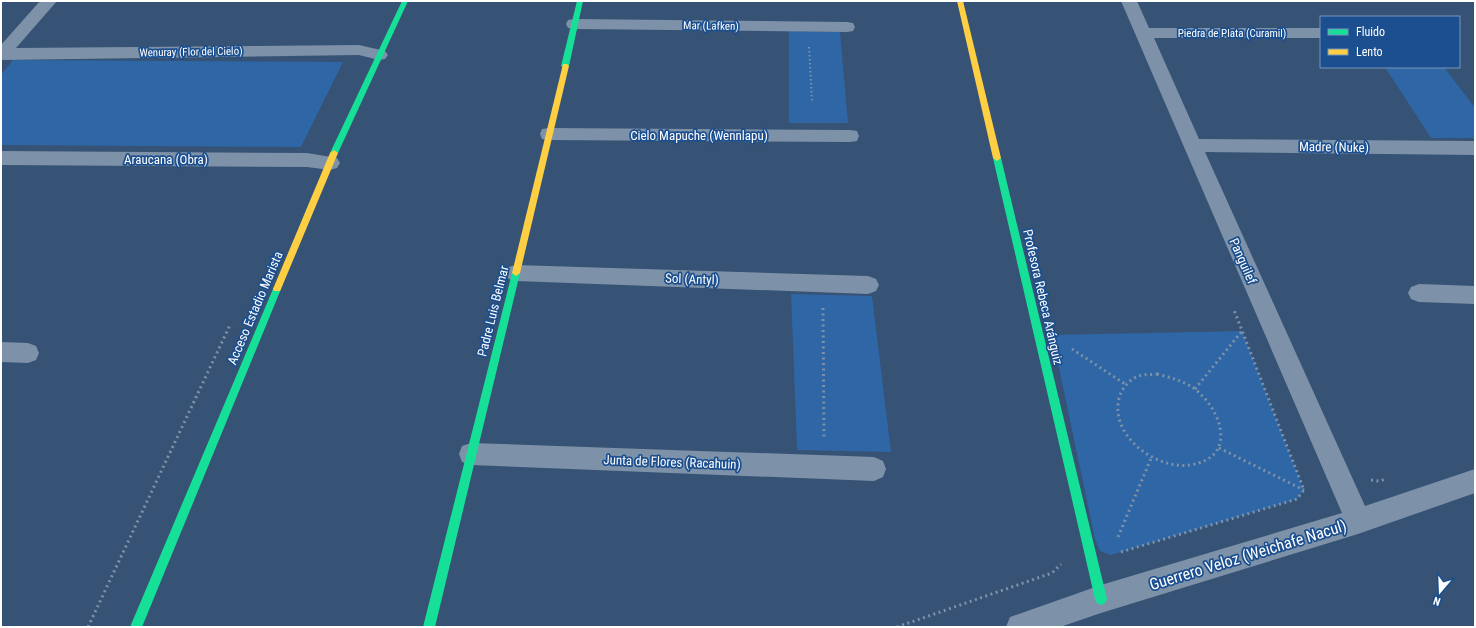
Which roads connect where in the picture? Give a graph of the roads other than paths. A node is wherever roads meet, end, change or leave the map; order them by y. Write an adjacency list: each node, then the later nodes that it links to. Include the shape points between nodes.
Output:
1 (49, 1): 10 (street)
2 (405, 1): 11 (street, Acceso Estadio Marista)
3 (580, 1): 6 (street, Padre Luis Belmar)
4 (960, 1): 28 (street, Profesora Rebeca Aránguiz)
5 (1129, 1): 8 (street, Panguilef)
6 (574, 24): 7 (street, Mar (Lafken)); 12 (street, Padre Luis Belmar)
7 (847, 27)
8 (1143, 32): 9 (street, Piedra de Plata (Curamil)); 14 (street, Panguilef)
9 (1320, 33)
10 (1, 54): 11 (street, Wenuray (Flor del Cielo), via 359,50)
11 (379, 55): 17 (street, Acceso Estadio Marista)
12 (549, 134): 13 (street, Cielo Mapuche (Wennlapu)); 18 (street, Padre Luis Belmar)
13 (850, 136)
14 (1192, 145): 15 (street, Madre (Nuke)); 27 (street, Panguilef)
15 (1475, 148)
16 (1, 158): 17 (street, Araucana (Obra), via 307,160)
17 (330, 163): 29 (street, Acceso Estadio Marista)
18 (516, 273): 19 (street, Sol (Antyl)); 24 (street, Padre Luis Belmar)
19 (868, 285)
20 (1419, 293): 21 (street)
21 (1475, 295)
22 (1, 352): 23 (street)
23 (28, 353)
24 (471, 454): 25 (street, Junta de Flores (Racahuin)); 30 (street, Padre Luis Belmar)
25 (874, 469)
26 (1475, 481): 27 (street, Guerrero Veloz (Weichafe Nacul))
27 (1358, 522): 28 (street, Guerrero Veloz (Weichafe Nacul))
28 (1101, 599): 31 (street, Guerrero Veloz (Weichafe Nacul))
29 (136, 627)
30 (429, 627)
31 (1020, 627)

